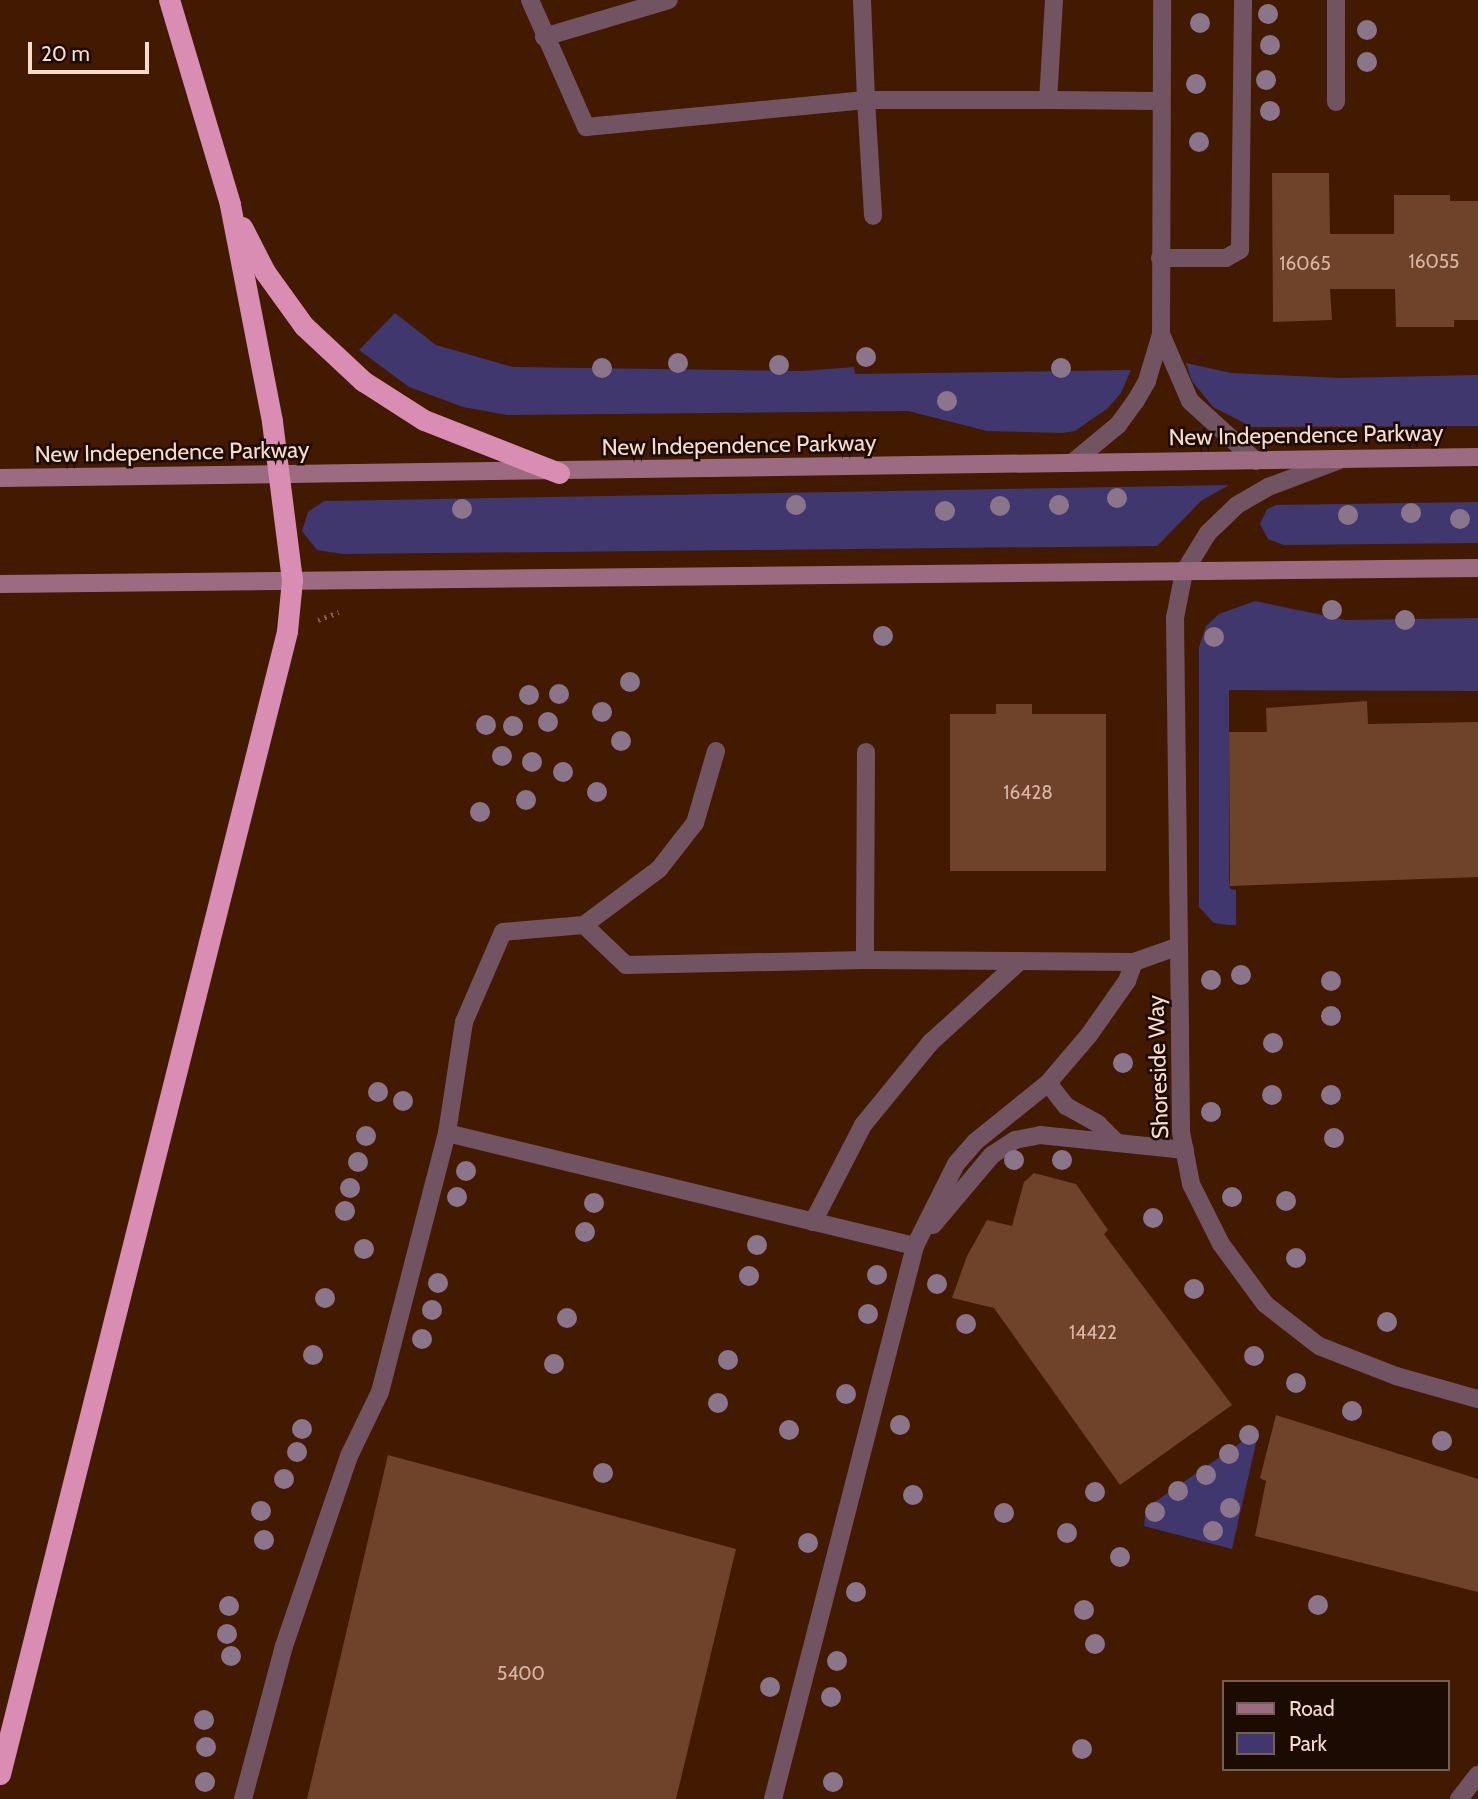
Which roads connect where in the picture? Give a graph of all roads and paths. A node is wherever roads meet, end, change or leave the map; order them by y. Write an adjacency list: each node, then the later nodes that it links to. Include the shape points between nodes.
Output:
1 (169, 0): 14 (highway)
2 (530, 0): 9 (street)
3 (670, 0): 9 (street)
4 (862, 0): 10 (street)
5 (1054, 0): 11 (street)
6 (1162, 0): 12 (street)
7 (1243, 0): 16 (street, via 1240,250 1226,258)
8 (1336, 0): 13 (street)
9 (544, 37): 10 (street, via 586,127)
10 (866, 100): 11 (street); 15 (street)
11 (1048, 100): 12 (street)
12 (1160, 101): 16 (street)
13 (1336, 102)
14 (230, 204): 22 (highway, via 265,272 304,326 363,381 424,420); 23 (highway)
15 (873, 216)
16 (1160, 258): 17 (street)
17 (1161, 334): 20 (street, via 1190,401); 21 (street, via 1147,381 1135,402 1118,425)
18 (1478, 457): 19 (main road, New Independence Parkway)
19 (1343, 459): 20 (main road, New Independence Parkway); 26 (street, via 1268,487 1237,505 1208,534)
20 (1256, 461): 21 (main road, New Independence Parkway)
21 (1072, 463): 22 (main road, New Independence Parkway)
22 (559, 473): 23 (main road, New Independence Parkway)
23 (278, 475): 24 (main road, New Independence Parkway); 27 (highway)
24 (0, 478)
25 (1478, 568): 26 (main road)
26 (1184, 572): 27 (main road); 32 (street, Shoreside Way, via 1175,618)
27 (292, 580): 28 (main road); 43 (highway, via 287,631)
28 (0, 584)
29 (716, 751): 31 (street, via 695,822 659,869)
30 (866, 752): 33 (street)
31 (584, 925): 33 (street, via 626,965); 37 (street, via 503,932 464,1022)
32 (1179, 946): 35 (street); 39 (street, Shoreside Way)
33 (865, 960): 34 (street)
34 (1020, 961): 35 (street); 40 (street, via 930,1043 863,1125)
35 (1134, 962): 36 (street, via 1127,981 1089,1035)
36 (1048, 1083): 38 (street, via 1066,1105 1098,1124); 41 (street, via 1005,1114 956,1164)
37 (447, 1133): 40 (street); 45 (street, via 380,1392 349,1456 284,1646)
38 (1115, 1141): 39 (street, via 1142,1149); 41 (street, via 1041,1135 1014,1140 992,1155)
39 (1185, 1150): 42 (street, Shoreside Way, via 1191,1184 1221,1244 1265,1304 1320,1346 1395,1376)
40 (813, 1222): 41 (street)
41 (915, 1246): 46 (street)
42 (1478, 1399)
43 (0, 1774)
44 (1478, 1775): 47 (street)
45 (243, 1799)
46 (773, 1799)
47 (1459, 1799)

